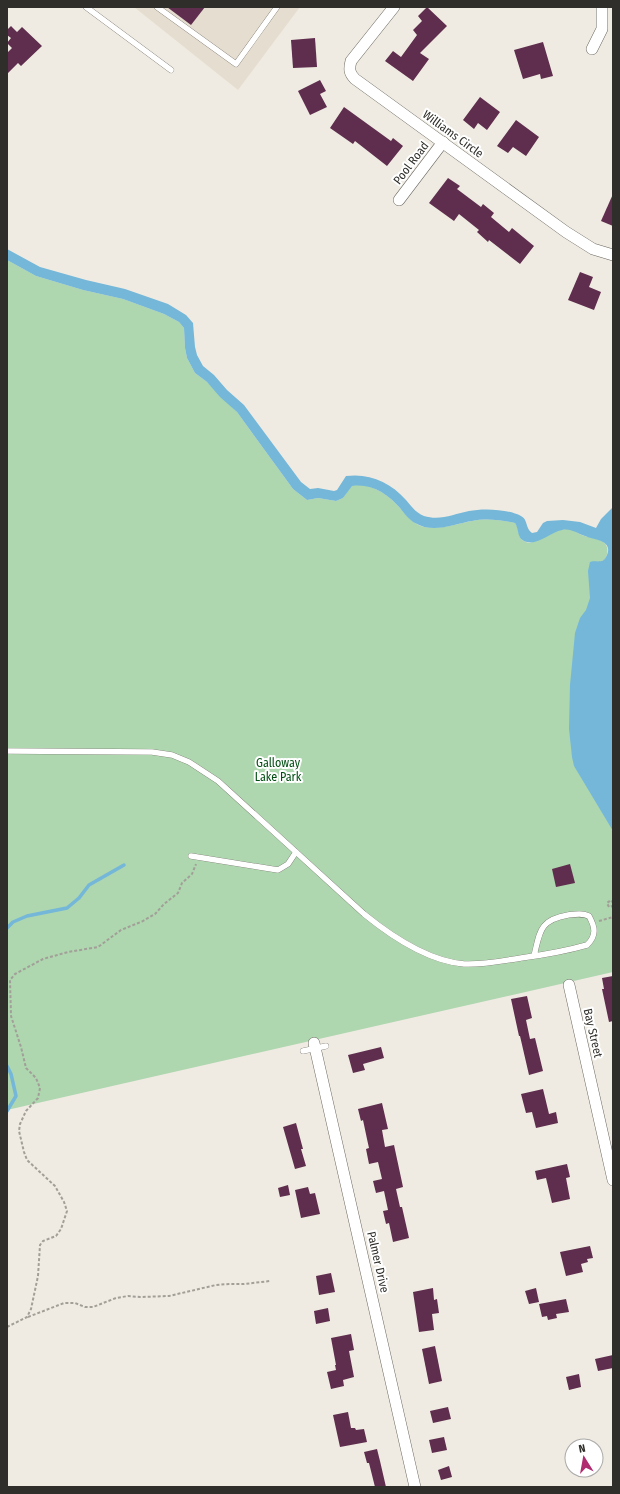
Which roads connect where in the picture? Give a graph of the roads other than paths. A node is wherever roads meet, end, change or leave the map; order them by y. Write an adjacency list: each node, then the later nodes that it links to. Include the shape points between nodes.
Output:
1 (86, 7): 7 (lane)
2 (157, 7): 3 (lane, via 236,64)
3 (277, 7)
4 (394, 7): 8 (street, Williams Circle, via 351,61 351,75)
5 (602, 7): 6 (street, via 602,29)
6 (592, 49)
7 (171, 70)
8 (443, 142): 9 (street, Pool Road); 10 (street, Williams Circle, via 566,232 593,249)
9 (399, 200)
10 (613, 255)
11 (7, 751): 12 (lane, via 152,752 172,755 189,762 218,781)
12 (296, 852): 13 (lane, via 288,864 278,870); 14 (lane, via 381,928 431,955 462,964 484,964)
13 (191, 856)
14 (534, 956): 14 (lane, via 540,931 546,922 582,913 589,916 593,922 593,939 587,945)
15 (569, 985): 18 (street, Bay Street)
16 (319, 1046): 17 (lane); 19 (street, Palmer Drive)
17 (303, 1051)
18 (613, 1180)
19 (415, 1487)

